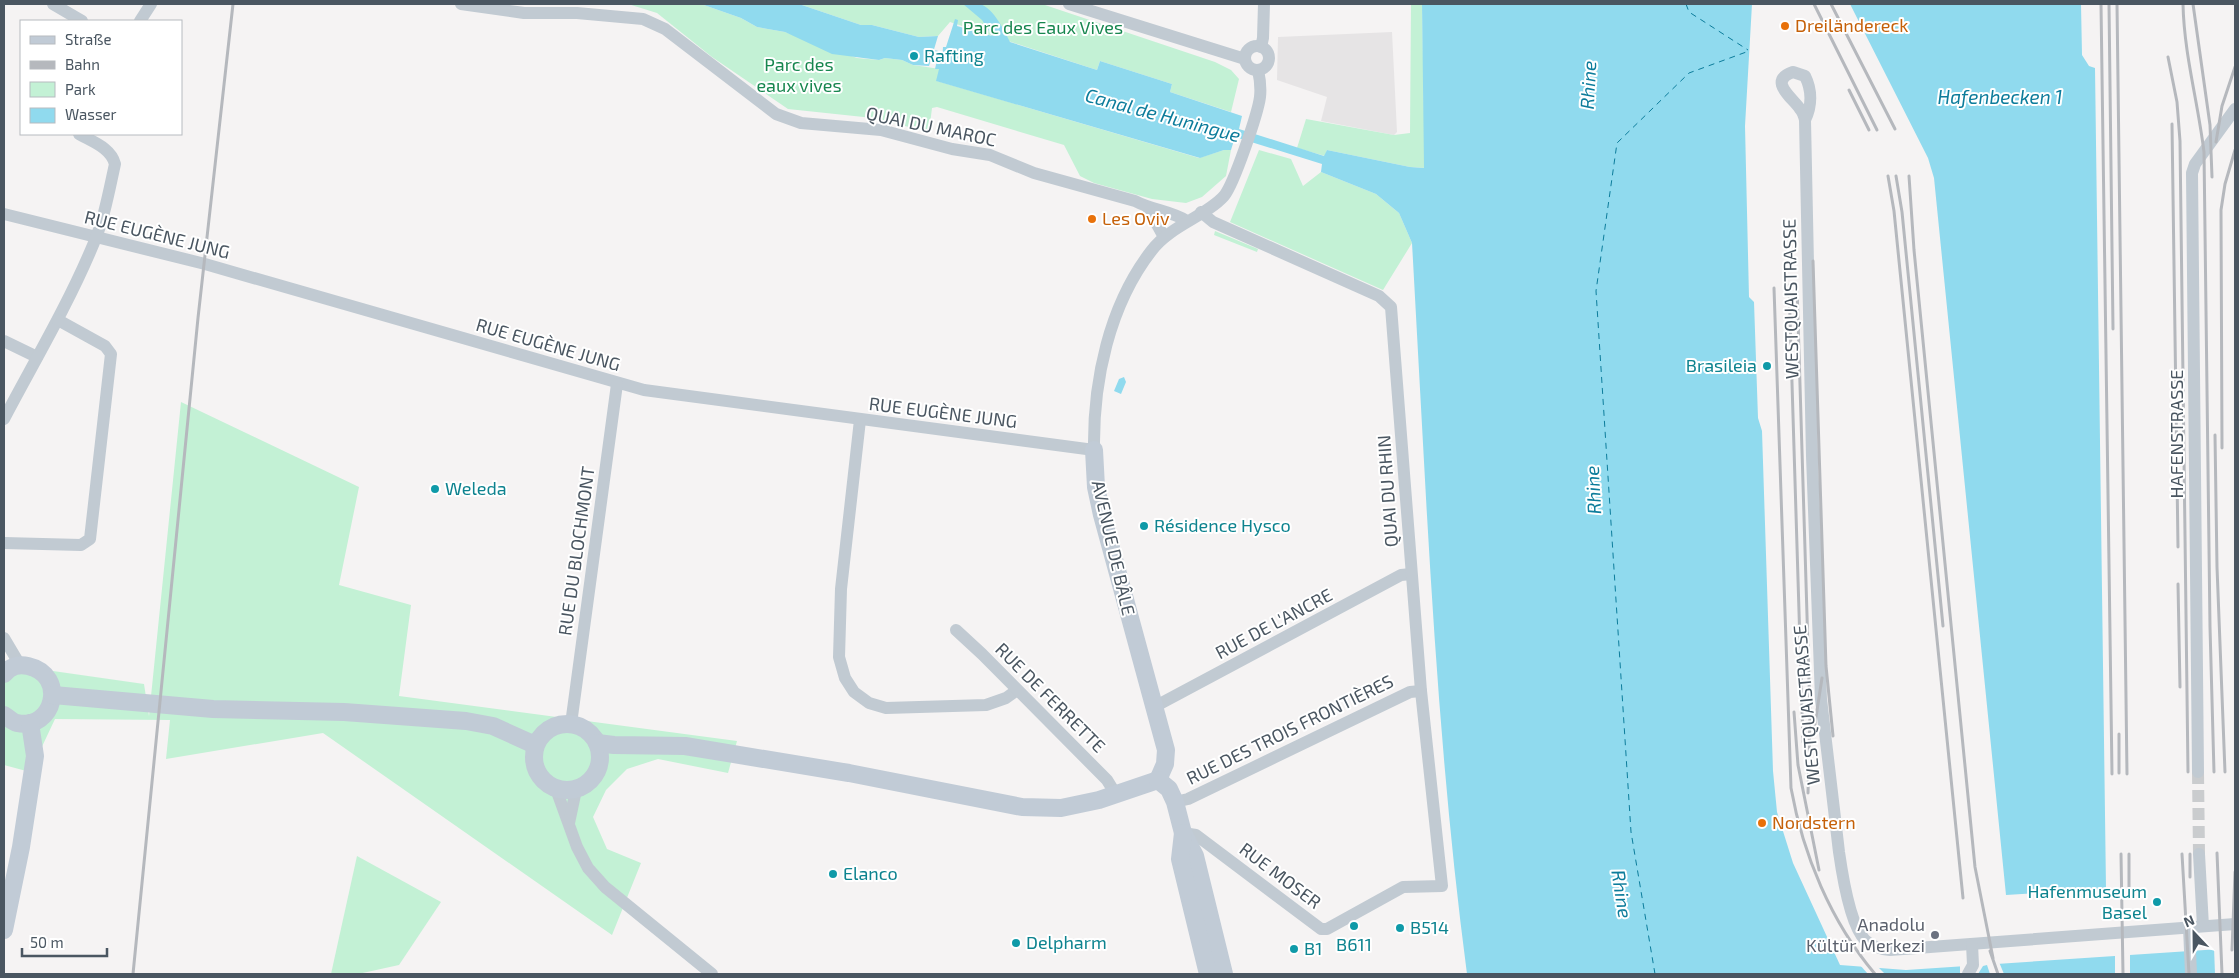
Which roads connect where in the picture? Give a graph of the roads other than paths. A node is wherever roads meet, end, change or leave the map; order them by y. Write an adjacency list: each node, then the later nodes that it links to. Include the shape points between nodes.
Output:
1 (53, 4): 6 (street)
2 (151, 4): 7 (street)
3 (461, 4): 14 (street, QUAI DU MAROC, via 524,13 577,13 643,19 665,30 776,114 801,122 881,130 952,149 990,155 1034,173 1135,201)
4 (1069, 4): 9 (street)
5 (1264, 4): 8 (street)
6 (80, 20)
7 (141, 20)
8 (1261, 47): 9 (street, via 1250,49); 10 (street, via 1266,51 1268,64)
9 (1245, 59): 10 (street, via 1246,65)
10 (1258, 70): 15 (street, AVENUE DE BÂLE, via 1260,98 1233,183 1224,196)
11 (2235, 109): 44 (street, HAFENSTRASSE, via 2195,164 2192,173)
12 (1806, 120): 58 (street, WESTQUAISTRASSE, via 1812,456 1821,699 1843,876 1857,929 1871,945 1890,950)
13 (81, 135): 18 (street, via 107,150 115,164)
14 (1148, 208): 17 (street, QUAI DU MAROC, via 1175,214); 19 (street)
15 (1201, 212): 17 (street, AVENUE DE BÂLE); 28 (street, QUAI DU RHIN, via 1212,222 1379,296 1391,307)
16 (4, 214): 18 (street, RUE EUGÈNE JUNG)
17 (1188, 221): 19 (street, AVENUE DE BÂLE)
18 (96, 237): 20 (street); 23 (street, RUE EUGÈNE JUNG, via 205,264)
19 (1164, 238): 26 (street, AVENUE DE BÂLE, via 1152,249 1130,286 1112,326 1096,404)
20 (58, 320): 22 (street); 27 (street, via 105,346 111,354 90,539 81,545)
21 (4, 341): 22 (street)
22 (37, 358): 24 (street)
23 (617, 384): 25 (street, RUE EUGÈNE JUNG); 39 (street, RUE DU BLOCHMONT)
24 (4, 419)
25 (860, 420): 26 (street, RUE EUGÈNE JUNG); 33 (street, via 841,589 839,657 845,678 854,692 868,703 886,708 986,705)
26 (1094, 450): 36 (main road, AVENUE DE BÂLE, via 1096,487 1102,515)
27 (4, 543)
28 (1411, 574): 34 (street, QUAI DU RHIN); 36 (street, RUE DE L'ANCRE, via 1401,575)
29 (956, 630): 33 (street, RUE DE FERRETTE)
30 (4, 638): 31 (street)
31 (20, 664): 32 (main road); 35 (main road, via 38,668 48,678)
32 (4, 674)
33 (1017, 690): 48 (street, RUE DE FERRETTE, via 1107,780)
34 (1421, 691): 49 (street, RUE DES TROIS FRONTIÈRES, via 1410,692); 53 (street, QUAI DU RHIN)
35 (53, 695): 38 (main road, via 50,707 41,718); 42 (main road, via 213,709 344,712 466,721 493,726)
36 (1154, 707): 45 (main road, AVENUE DE BÂLE, via 1166,750 1165,764)
37 (4, 714): 38 (main road, via 16,723)
38 (30, 723): 57 (main road, via 35,756)
39 (571, 724): 40 (main road, via 586,730); 42 (main road, via 550,728)
40 (597, 743): 41 (main road); 43 (main road)
41 (647, 745): 43 (main road, via 616,756); 48 (main road, via 714,750 1022,807 1061,808)
42 (535, 746): 46 (main road, via 536,772 546,784)
43 (598, 771): 47 (main road, via 589,783)
44 (2198, 772)
45 (1158, 780): 48 (main road); 49 (main road, via 1169,789)
46 (556, 789): 47 (main road); 50 (street)
47 (576, 790): 50 (street)
48 (1115, 793)
49 (1176, 802): 51 (main road)
50 (569, 823): 59 (street, via 588,868 605,887)
51 (1183, 833): 53 (street, RUE MOSER, via 1196,835 1321,929 1327,929 1403,886); 60 (main road, via 1180,859); 61 (main road, via 1195,856)
52 (2199, 854): 55 (street)
53 (1442, 886)
54 (2235, 924): 55 (street, WESTQUAISTRASSE)
55 (2203, 926): 56 (street, WESTQUAISTRASSE)
56 (2189, 927): 58 (street, WESTQUAISTRASSE); 63 (street)
57 (4, 930)
58 (1972, 944): 62 (street, via 1973,958)
59 (712, 974)
60 (1208, 974)
61 (1224, 974)
62 (1968, 974)
63 (2190, 974)

